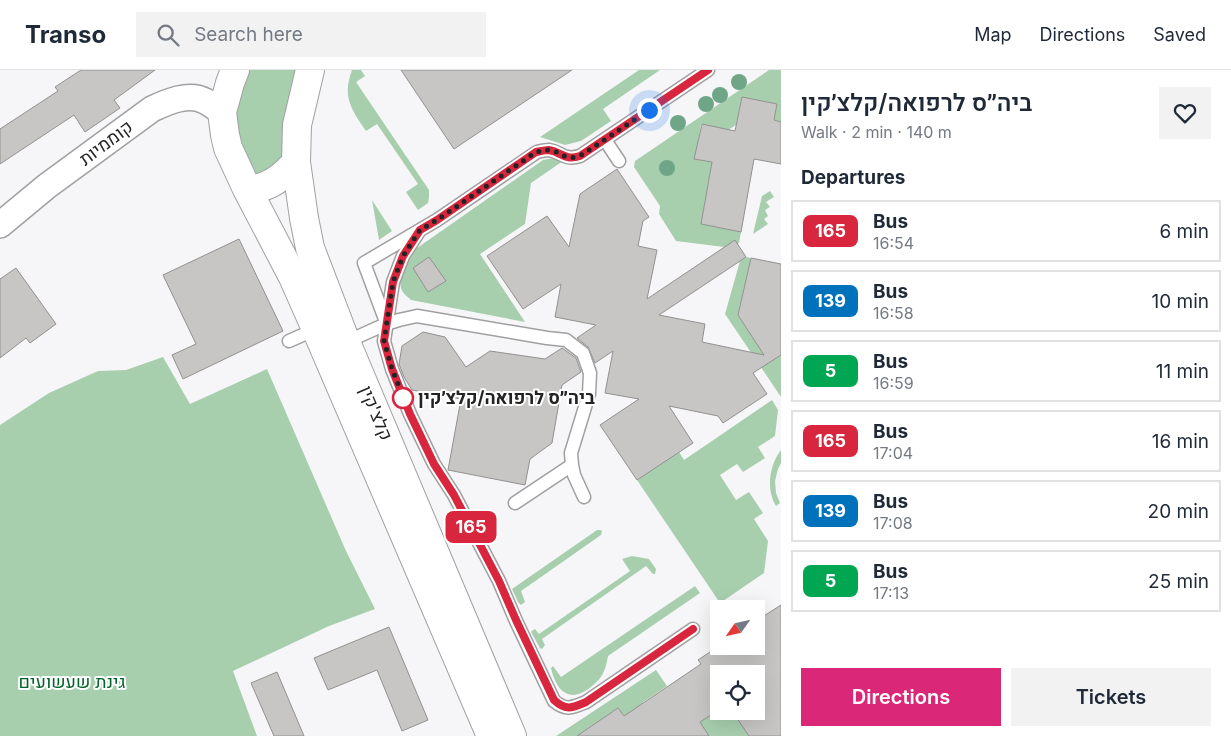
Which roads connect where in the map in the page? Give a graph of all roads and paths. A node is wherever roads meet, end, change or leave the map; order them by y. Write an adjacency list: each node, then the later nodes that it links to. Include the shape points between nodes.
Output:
1 (235, 70): 4 (street)
2 (708, 70): 5 (lane)
3 (308, 73): 7 (street, קלצ'קין, via 296,125)
4 (222, 112): 8 (street, קלצ'קין, via 228,148); 9 (street, קוממיות, via 197,98 181,98 152,109)
5 (605, 140): 6 (lane); 10 (lane, via 573,158 546,150 536,152)
6 (619, 161)
7 (296, 162): 8 (street, via 270,184 255,190); 14 (street, קלצ'קין, via 310,248)
8 (247, 189): 12 (street, קלצ'קין)
9 (0, 225)
10 (420, 230): 11 (lane, via 403,256 393,282); 11 (lane, via 364,263)
11 (386, 324): 14 (lane); 15 (lane, via 417,316 566,340 583,353 590,373 589,394 571,453); 18 (lane, via 384,341 410,414 499,581 554,700 561,707 573,708 586,702)
12 (316, 329): 13 (lane); 19 (street, קלצ'קין)
13 (289, 342)
14 (346, 342): 20 (street, קלצ'קין)
15 (572, 465): 16 (lane); 17 (lane)
16 (584, 497)
17 (515, 503)
18 (693, 629)
19 (491, 736)
20 (512, 736)

